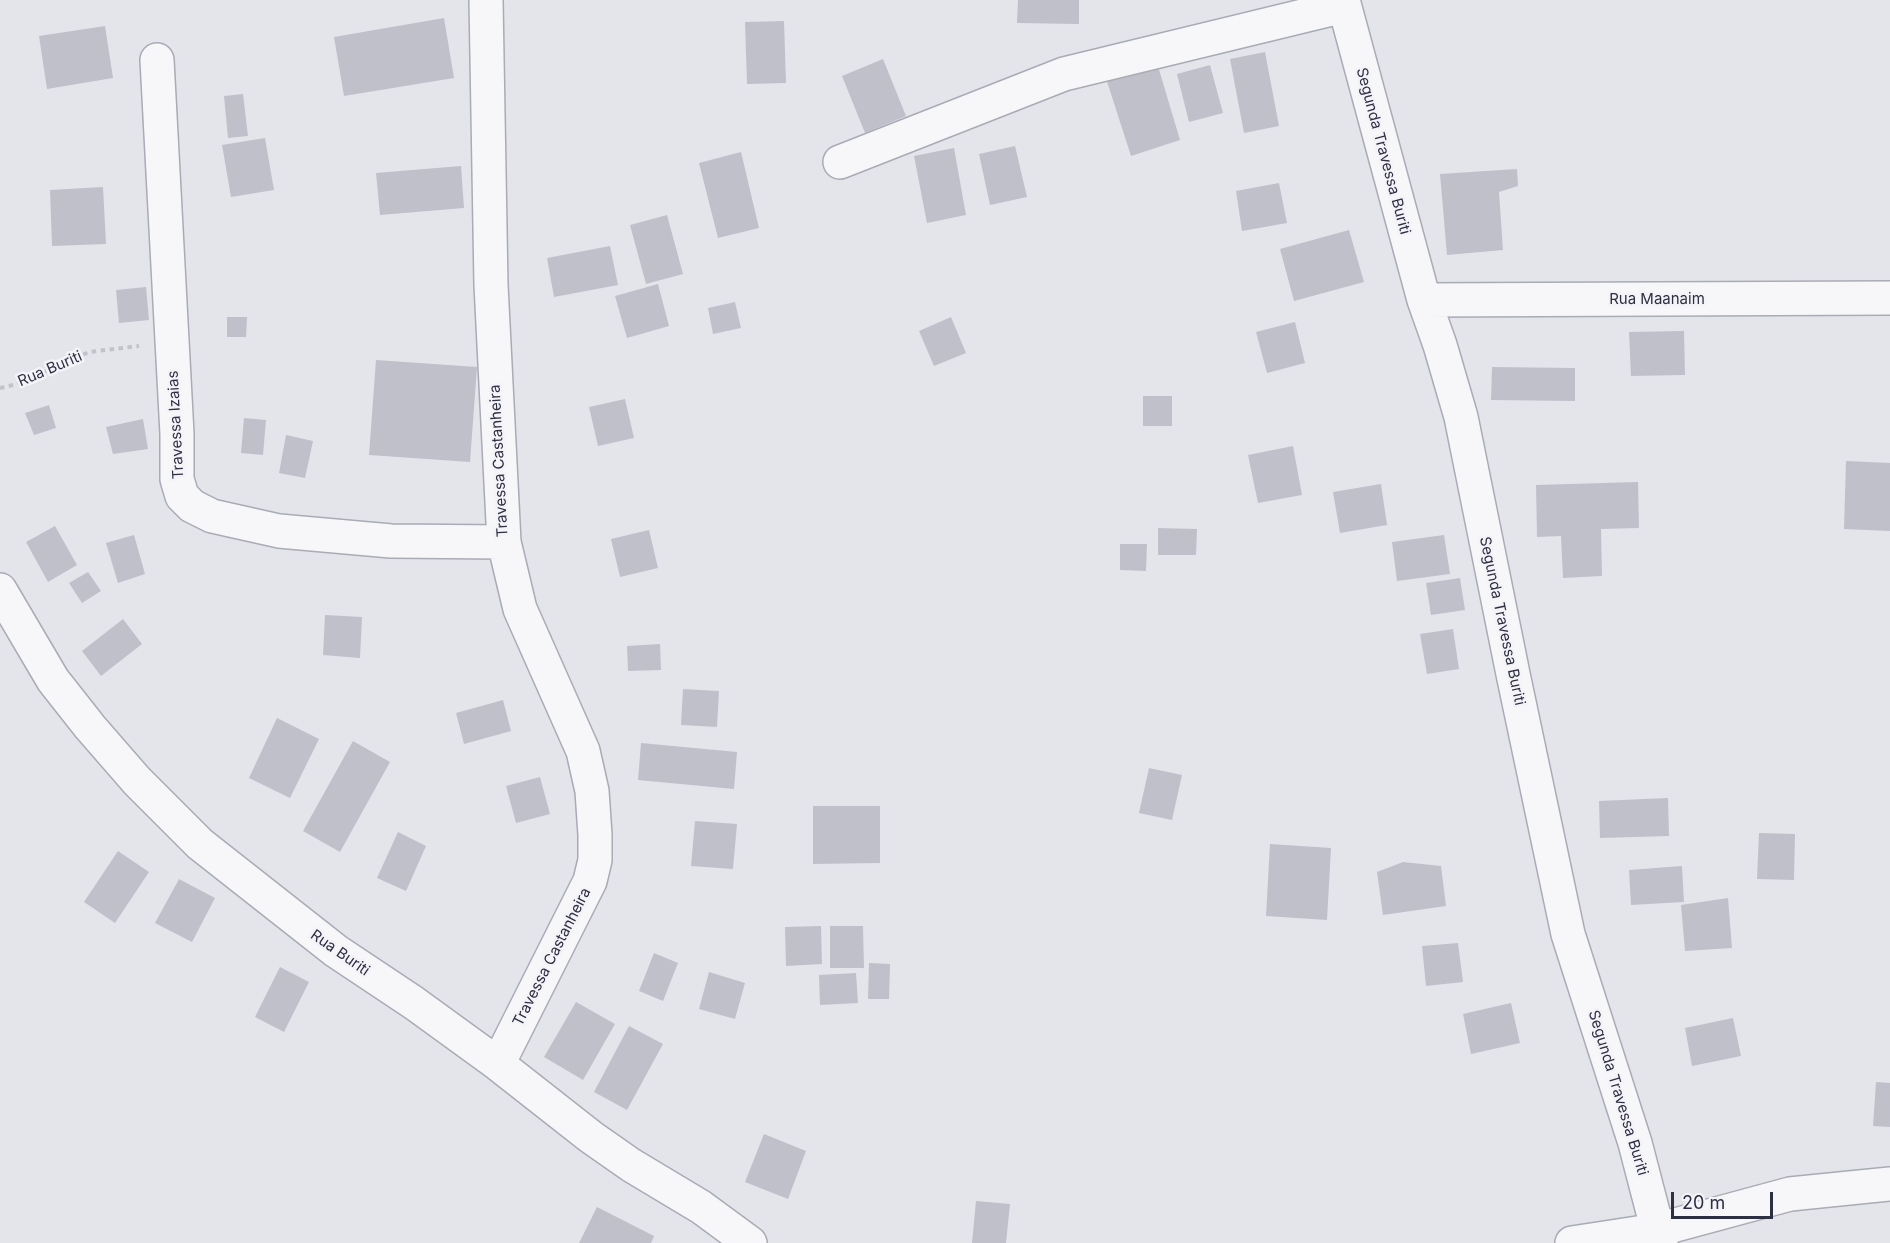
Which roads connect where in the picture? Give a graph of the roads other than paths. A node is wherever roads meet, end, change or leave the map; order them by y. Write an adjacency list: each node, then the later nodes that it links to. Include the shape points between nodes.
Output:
1 (486, 0): 7 (street, Travessa Castanheira, via 491,285)
2 (1344, 3): 4 (street, via 1064,74); 6 (street, Segunda Travessa Buriti)
3 (157, 60): 7 (street, Travessa Izaias, via 179,491 192,506 212,516 279,531 392,542)
4 (840, 162)
5 (1890, 298): 6 (street, Rua Maanaim)
6 (1424, 300): 11 (street, Segunda Travessa Buriti, via 1461,417 1568,934 1635,1143)
7 (504, 543): 9 (street, Travessa Castanheira, via 520,609 583,751 592,791 595,860 582,901)
8 (0, 590): 9 (street, Rua Buriti, via 53,680 90,727 200,844 336,951)
9 (498, 1064): 12 (street, Rua Buriti, via 591,1137)
10 (1890, 1184): 11 (street, via 1790,1194)
11 (1659, 1236): 13 (street)
12 (750, 1243)
13 (1572, 1243)

